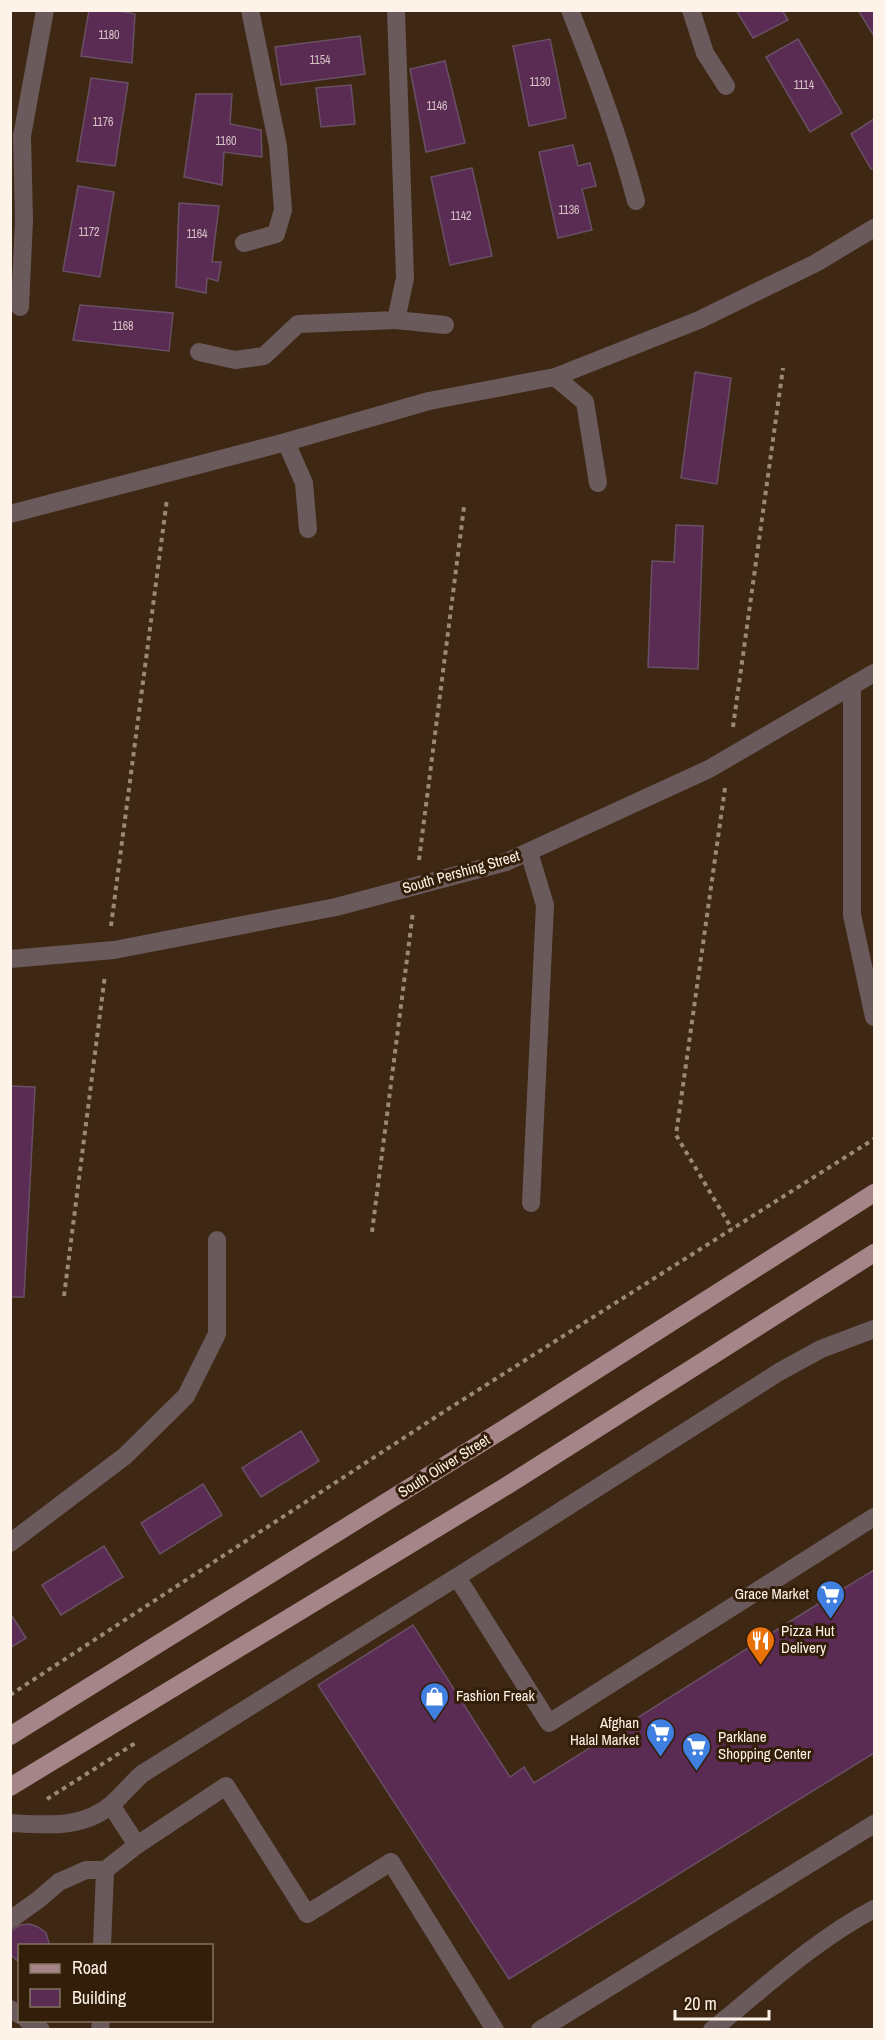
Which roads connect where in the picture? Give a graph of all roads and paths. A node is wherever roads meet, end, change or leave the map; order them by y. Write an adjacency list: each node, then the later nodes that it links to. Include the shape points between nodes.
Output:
1 (45, 10): 10 (street, via 22,136)
2 (250, 10): 9 (street, via 278,146 284,210 276,234)
3 (396, 10): 11 (street, via 405,278)
4 (570, 10): 7 (street, via 603,96)
5 (691, 10): 6 (street, via 705,53)
6 (726, 86)
7 (636, 201)
8 (873, 232): 15 (street, via 699,320)
9 (244, 243)
10 (21, 307)
11 (396, 320): 12 (street); 13 (street, via 298,324 264,356 235,360)
12 (445, 325)
13 (199, 352)
14 (783, 368): 23 (path)
15 (555, 377): 16 (street, via 429,401); 18 (street, via 585,402)
16 (286, 442): 17 (street); 20 (street, via 303,483)
17 (170, 471): 19 (street); 25 (path)
18 (598, 483)
19 (10, 514)
20 (308, 529)
21 (874, 674): 22 (street, South Pershing Street)
22 (852, 687): 23 (street, South Pershing Street); 27 (street, via 852,915)
23 (729, 758): 24 (street, South Pershing Street); 31 (path, via 676,1135)
24 (529, 852): 25 (street, South Pershing Street, via 506,862 336,907); 30 (street, via 545,906)
25 (108, 950): 26 (street, South Pershing Street); 34 (path)
26 (10, 959)
27 (874, 1017)
28 (874, 1139): 31 (path)
29 (874, 1193): 40 (main road, South Oliver Street)
30 (531, 1203)
31 (732, 1229): 39 (path)
32 (217, 1240): 37 (street, via 216,1334 186,1396 125,1456)
33 (874, 1253): 41 (main road, via 508,1485)
34 (64, 1296)
35 (874, 1329): 38 (street, via 821,1349 779,1372)
36 (874, 1517): 38 (street, via 549,1723)
37 (10, 1543)
38 (457, 1577): 42 (street, via 142,1774)
39 (10, 1695)
40 (10, 1736)
41 (10, 1787)
42 (111, 1805): 43 (street, via 79,1822); 45 (street)
43 (10, 1823)
44 (874, 1824): 51 (street)
45 (136, 1845): 46 (street); 50 (street, via 226,1786 308,1914 391,1862)
46 (105, 1869): 48 (street, via 86,1870 59,1882); 49 (street)
47 (874, 1909): 52 (street, via 780,1974)
48 (10, 1920)
49 (102, 1944)
50 (495, 2030)
51 (540, 2030)
52 (712, 2030)

